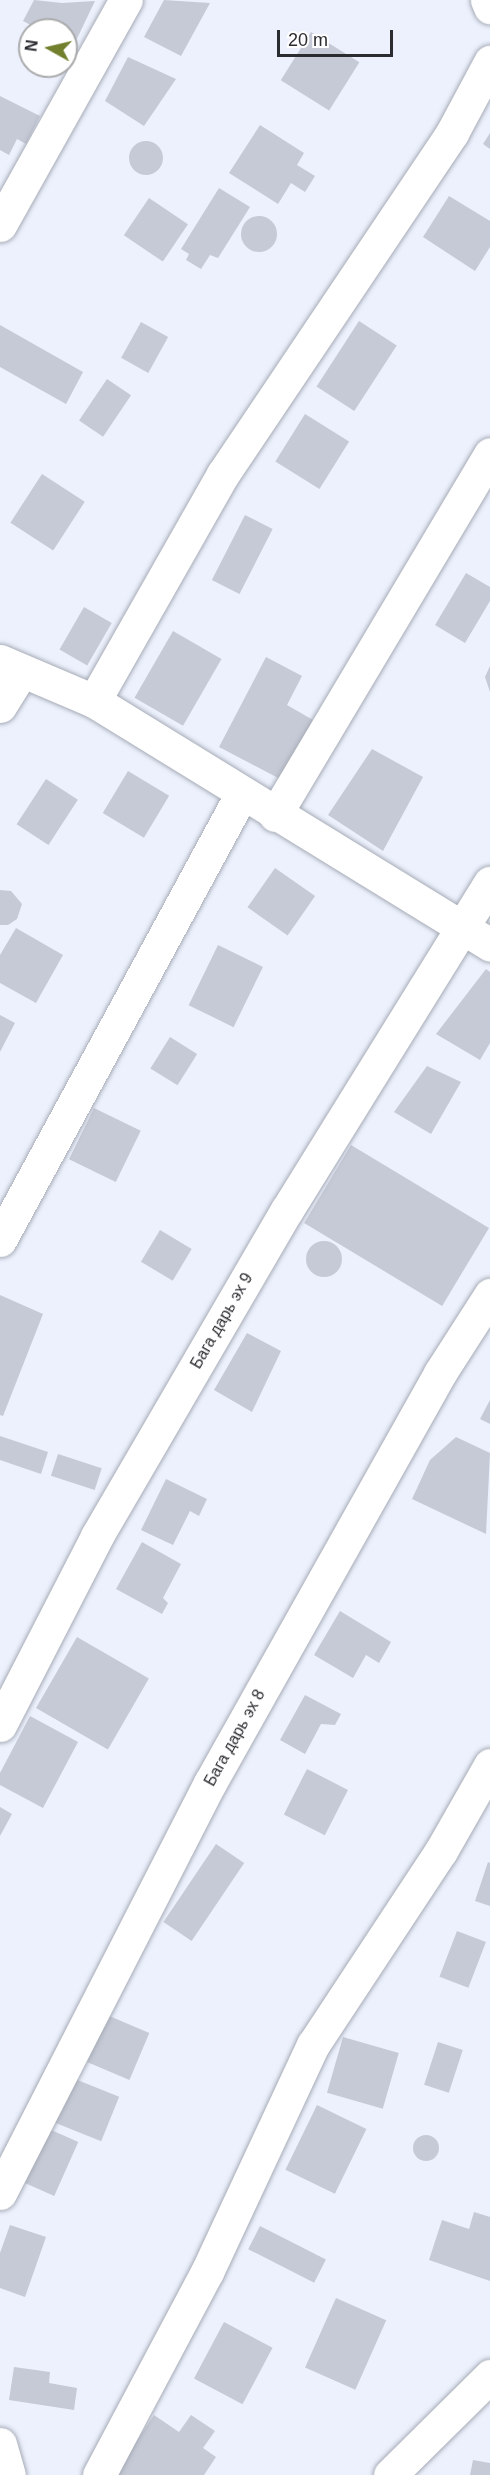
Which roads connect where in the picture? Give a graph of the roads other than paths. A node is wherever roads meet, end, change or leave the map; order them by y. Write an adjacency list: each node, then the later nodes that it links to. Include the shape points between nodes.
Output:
1 (126, 0): 5 (street)
2 (487, 0): 3 (street)
3 (490, 7)
4 (490, 62): 8 (street, via 452,133 223,474)
5 (0, 225)
6 (490, 454): 11 (street)
7 (11, 666): 8 (street); 9 (street)
8 (94, 700): 10 (street)
9 (0, 706)
10 (241, 795): 11 (street); 14 (street)
11 (274, 815): 13 (street)
12 (490, 883): 13 (street, Бага дарь эх 9)
13 (476, 937): 16 (street, Бага дарь эх 9, via 287,1210 121,1495)
14 (0, 1240)
15 (490, 1295): 18 (street, Бага дарь эх 8, via 440,1373 210,1783)
16 (0, 1725)
17 (490, 1765): 22 (street, via 441,1851 313,2045 207,2272)
18 (0, 2193)
19 (490, 2376): 23 (street)
20 (0, 2444): 21 (street)
21 (9, 2475)
22 (99, 2475)
23 (390, 2475)

